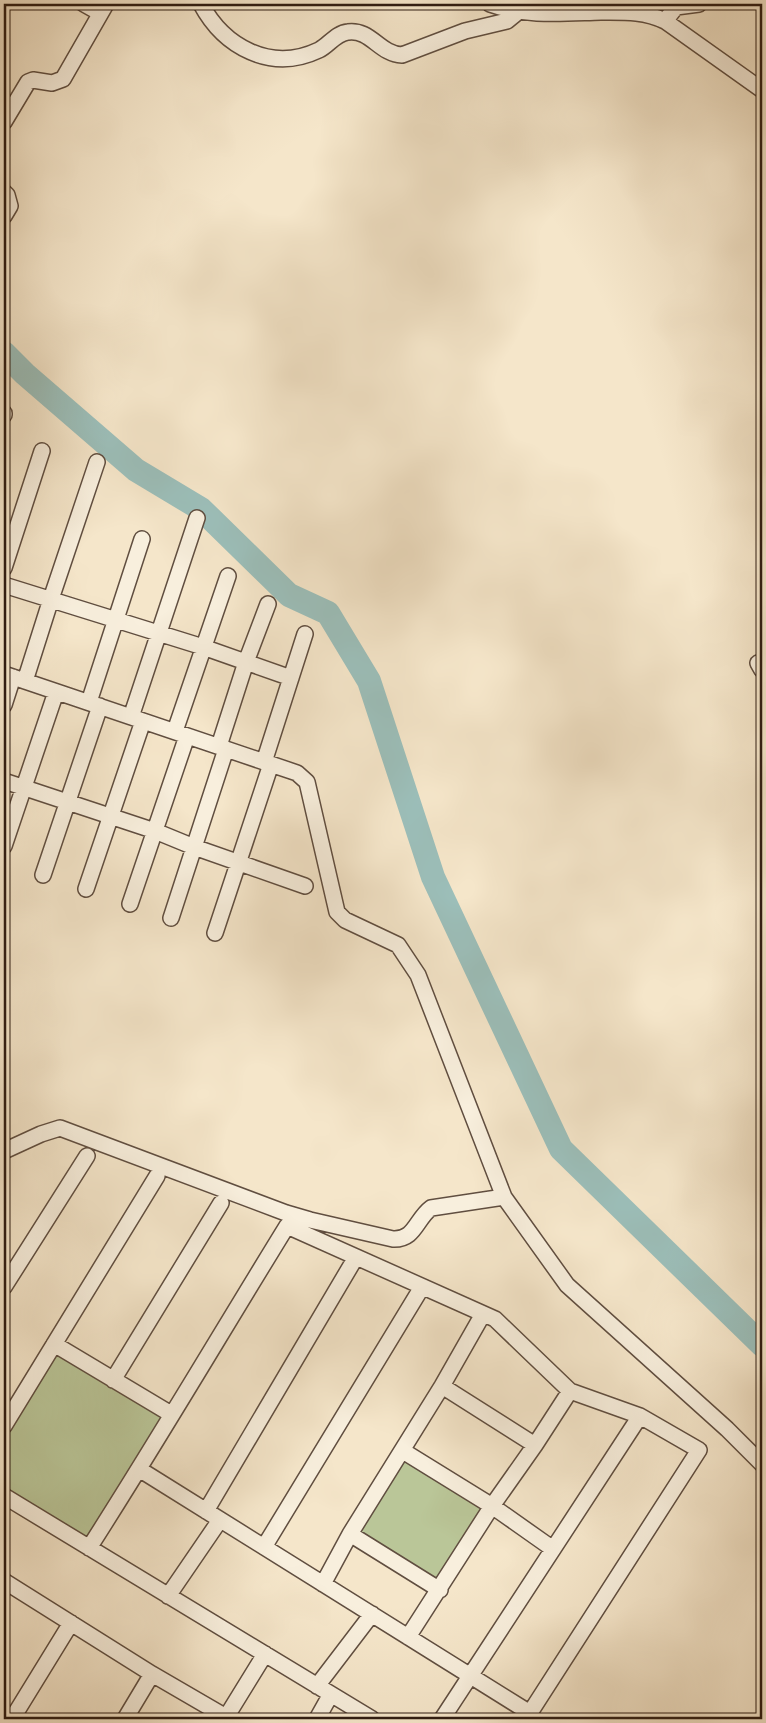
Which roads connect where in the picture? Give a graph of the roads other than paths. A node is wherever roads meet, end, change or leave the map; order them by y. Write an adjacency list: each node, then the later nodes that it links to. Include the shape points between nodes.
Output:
1 (84, 4): 7 (street)
2 (201, 4): 6 (street, via 220,32 260,57 277,60 321,50 340,34 350,32 367,36 393,55 402,55 507,21)
3 (490, 4): 6 (street)
4 (699, 4): 5 (street)
5 (677, 5): 8 (street)
6 (520, 8): 8 (street, via 541,14 634,12)
7 (103, 9): 10 (street, via 63,79 52,83 28,82)
8 (665, 21): 9 (street)
9 (762, 90)
10 (4, 122)
11 (4, 192): 12 (street, via 10,206)
12 (4, 216)
13 (42, 451): 17 (street)
14 (97, 462): 20 (street)
15 (197, 518): 23 (street)
16 (142, 539): 22 (street)
17 (4, 568)
18 (228, 576): 25 (street)
19 (4, 585): 20 (street)
20 (50, 599): 22 (street); 27 (street)
21 (268, 604): 26 (street)
22 (116, 619): 23 (street); 30 (street)
23 (158, 633): 25 (street); 32 (street)
24 (305, 634): 28 (street)
25 (203, 647): 26 (street); 33 (street)
26 (246, 662): 28 (street); 34 (street)
27 (14, 677): 29 (street); 31 (street)
28 (291, 678): 35 (street)
29 (56, 692): 30 (street); 37 (street)
30 (94, 704): 32 (street); 38 (street)
31 (4, 705)
32 (137, 719): 33 (street); 39 (street)
33 (181, 734): 34 (street); 40 (street)
34 (223, 748): 35 (street); 42 (street)
35 (268, 763): 43 (street); 53 (street, via 297,773 306,782 337,912 345,920 398,945 418,975)
36 (4, 781): 37 (street)
37 (23, 786): 38 (street); 41 (street)
38 (67, 801): 39 (street); 44 (street)
39 (110, 816): 40 (street); 46 (street)
40 (155, 831): 42 (street); 47 (street)
41 (4, 846)
42 (194, 847): 43 (street); 48 (street)
43 (238, 863): 45 (street); 49 (street)
44 (43, 875)
45 (306, 886)
46 (86, 889)
47 (130, 904)
48 (171, 918)
49 (215, 933)
50 (4, 1151): 53 (street, via 60,1128 286,1213 393,1239 402,1239 410,1234 422,1214 431,1208)
51 (87, 1156): 56 (street)
52 (157, 1176): 59 (street)
53 (504, 1197): 69 (street, via 567,1285)
54 (221, 1203): 60 (street)
55 (356, 1257): 57 (street); 64 (street, via 287,1226); 73 (street)
56 (4, 1287)
57 (422, 1287): 58 (street); 76 (street)
58 (483, 1314): 61 (street); 62 (street, via 495,1319)
59 (54, 1344): 60 (street); 63 (street)
60 (114, 1380): 64 (street)
61 (442, 1386): 67 (street); 68 (street)
62 (570, 1391): 65 (street); 67 (street)
63 (10, 1404): 66 (street)
64 (171, 1414): 70 (street)
65 (640, 1416): 78 (street); 91 (street, via 699,1450)
66 (4, 1426)
67 (536, 1445): 72 (street)
68 (403, 1450): 72 (street); 75 (street)
69 (762, 1464)
70 (139, 1469): 73 (street); 77 (street)
71 (4, 1496): 77 (street)
72 (492, 1506): 78 (street); 81 (street)
73 (206, 1511): 74 (street)
74 (220, 1520): 76 (street); 82 (street)
75 (350, 1534): 80 (street); 81 (street)
76 (264, 1547): 80 (street)
77 (89, 1548): 82 (street)
78 (553, 1549): 88 (street)
79 (4, 1581): 84 (street)
80 (323, 1584): 83 (street)
81 (440, 1590): 85 (street)
82 (168, 1596): 86 (street)
83 (372, 1614): 85 (street); 89 (street)
84 (71, 1624): 87 (street); 93 (street)
85 (408, 1637): 88 (street)
86 (265, 1654): 89 (street); 92 (street)
87 (152, 1674): 92 (street); 94 (street)
88 (471, 1676): 91 (street); 97 (street)
89 (317, 1686): 90 (street)
90 (331, 1694): 95 (street); 96 (street)
91 (528, 1716)
92 (226, 1718)
93 (12, 1719)
94 (125, 1719)
95 (317, 1719)
96 (372, 1719)
97 (442, 1719)

